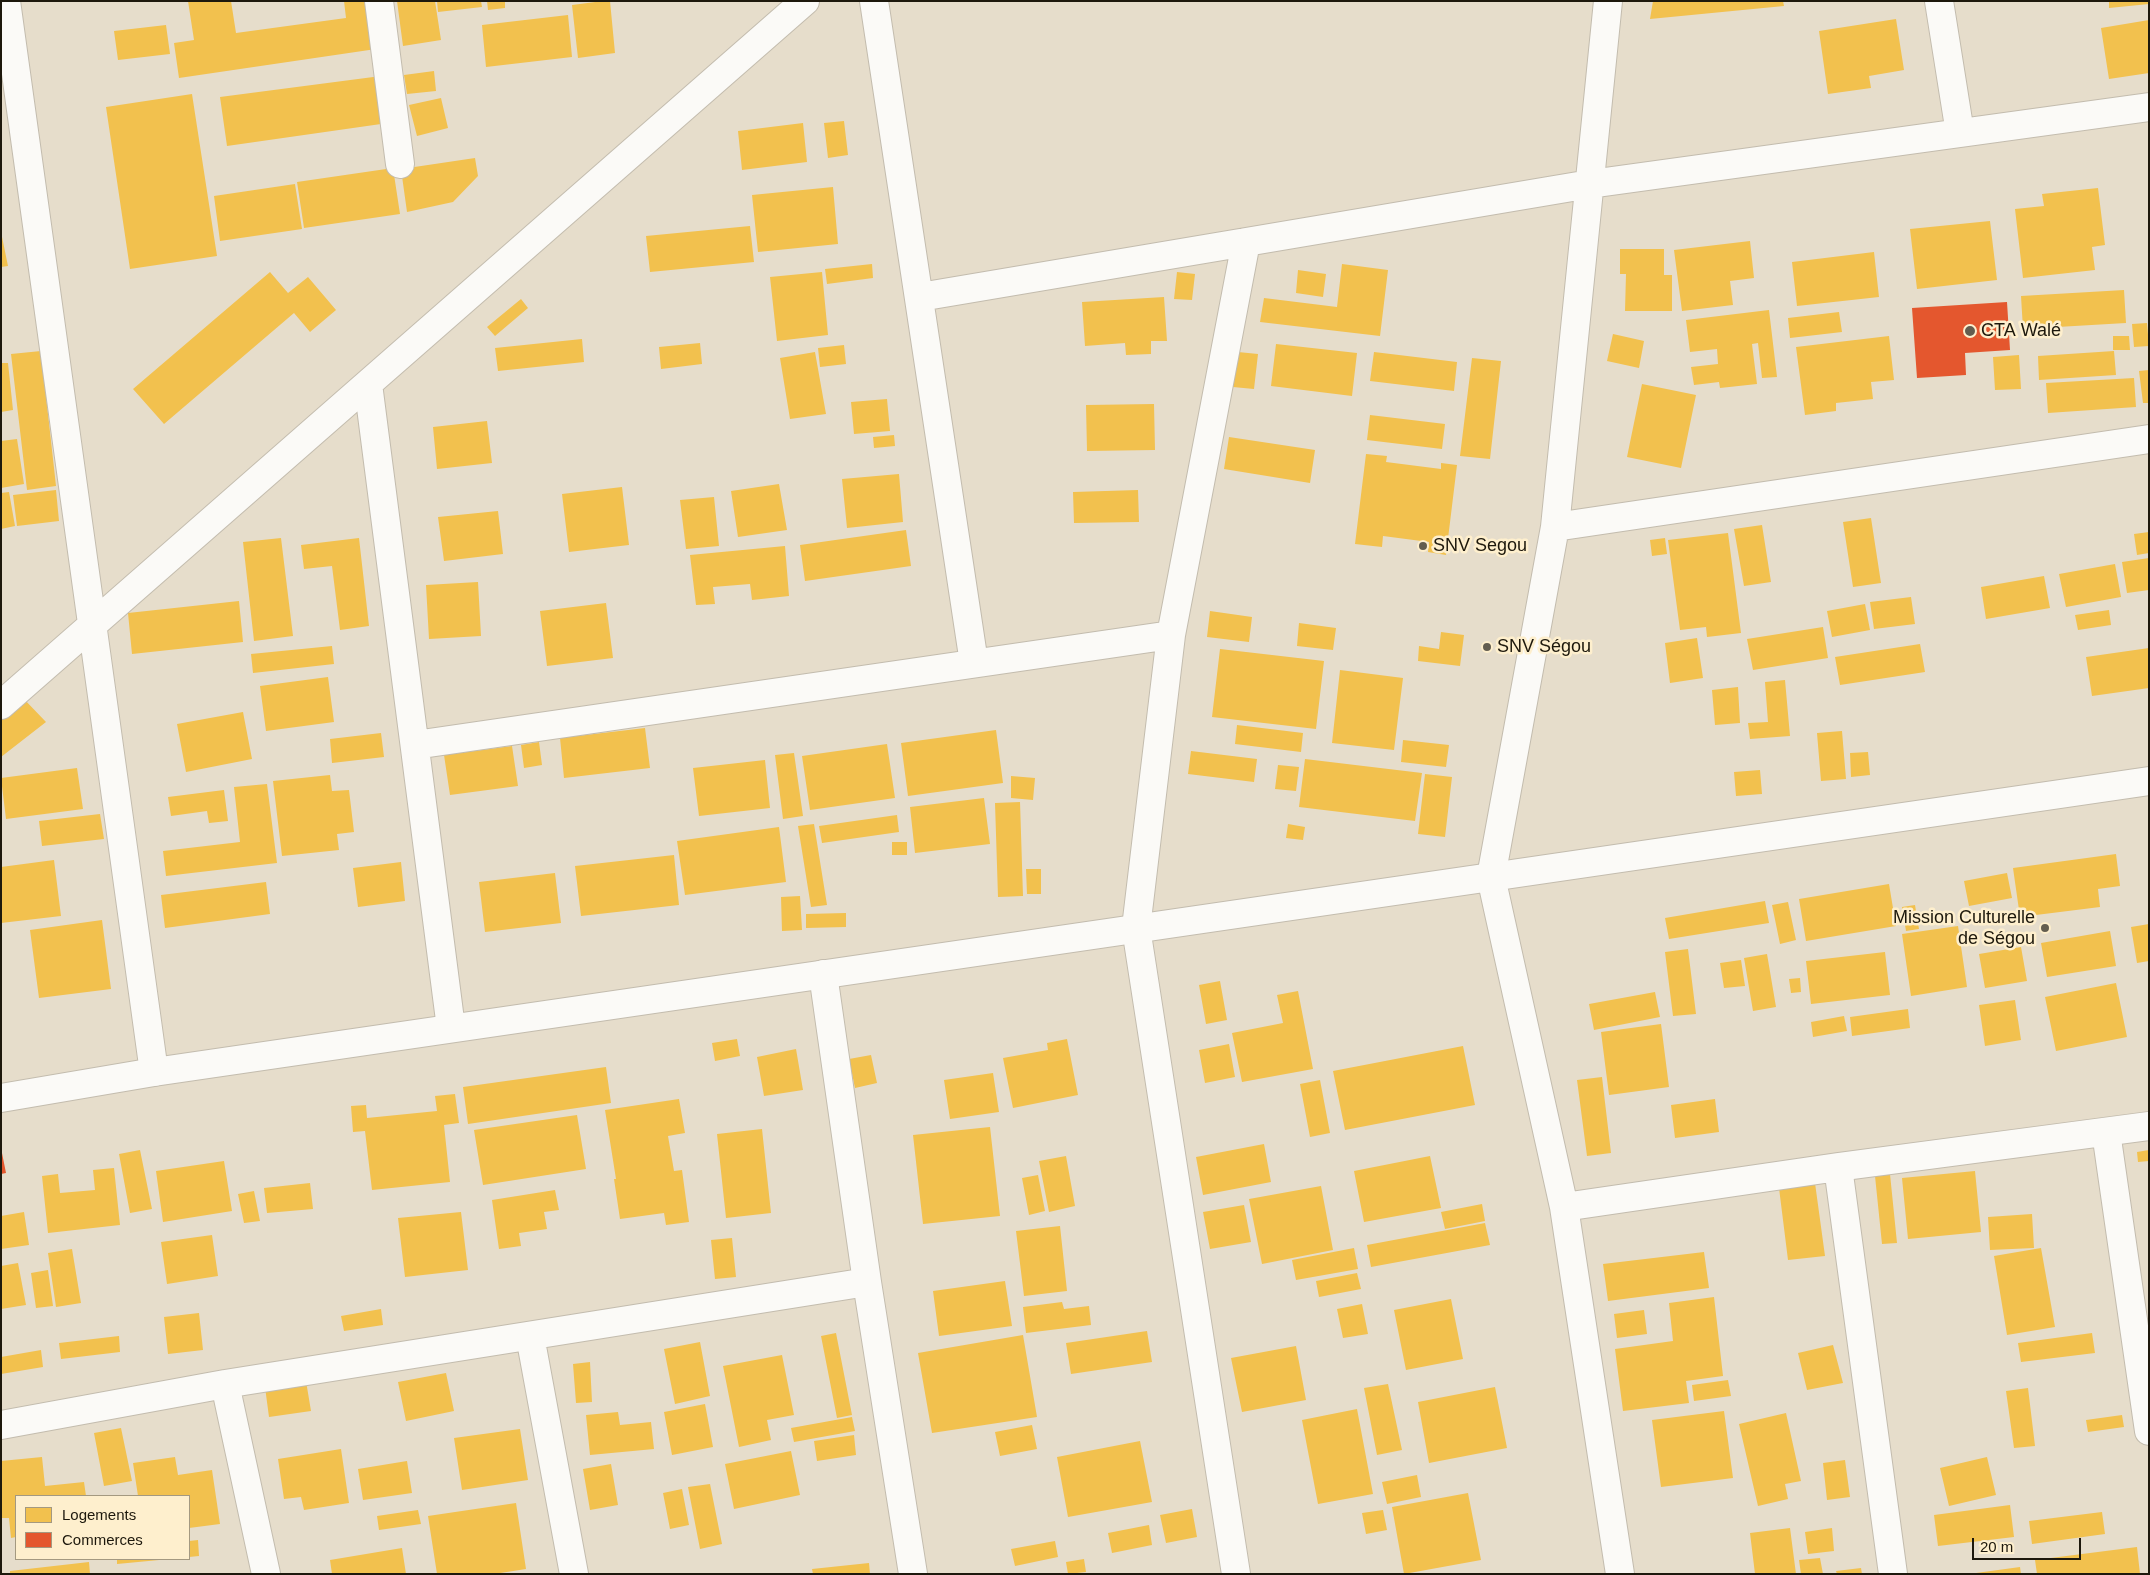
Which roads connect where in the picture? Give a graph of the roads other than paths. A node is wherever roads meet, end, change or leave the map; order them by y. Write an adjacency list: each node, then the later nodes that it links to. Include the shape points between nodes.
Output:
1 (6, 1): 16 (street)
2 (379, 1): 9 (street)
3 (805, 1): 13 (street)
4 (874, 1): 12 (street)
5 (1608, 1): 10 (street)
6 (1939, 1): 8 (street)
7 (2149, 106): 8 (street)
8 (1960, 133): 10 (street)
9 (400, 164)
10 (1590, 184): 11 (street); 15 (street)
11 (1246, 242): 12 (street); 17 (street)
12 (920, 297): 18 (street)
13 (368, 384): 16 (street); 20 (street)
14 (2149, 439): 15 (street)
15 (1555, 528): 22 (street)
16 (91, 626): 19 (street); 26 (street)
17 (1171, 635): 18 (street); 23 (street)
18 (974, 662): 20 (street)
19 (1, 705)
20 (415, 745): 25 (street)
21 (2149, 781): 22 (street)
22 (1491, 877): 23 (street); 31 (street)
23 (1136, 928): 24 (street); 40 (street)
24 (824, 974): 25 (street); 32 (street)
25 (451, 1028): 26 (street)
26 (154, 1072): 27 (street)
27 (1, 1098)
28 (2149, 1126): 29 (street)
29 (2106, 1132): 30 (street); 36 (street)
30 (1838, 1167): 31 (street); 42 (street)
31 (1564, 1208): 41 (street)
32 (867, 1282): 33 (street); 39 (street)
33 (530, 1336): 34 (street); 38 (street)
34 (225, 1384): 35 (street); 37 (street)
35 (1, 1425)
36 (2149, 1431)
37 (266, 1574)
38 (574, 1574)
39 (913, 1574)
40 (1236, 1574)
41 (1620, 1574)
42 (1893, 1574)

